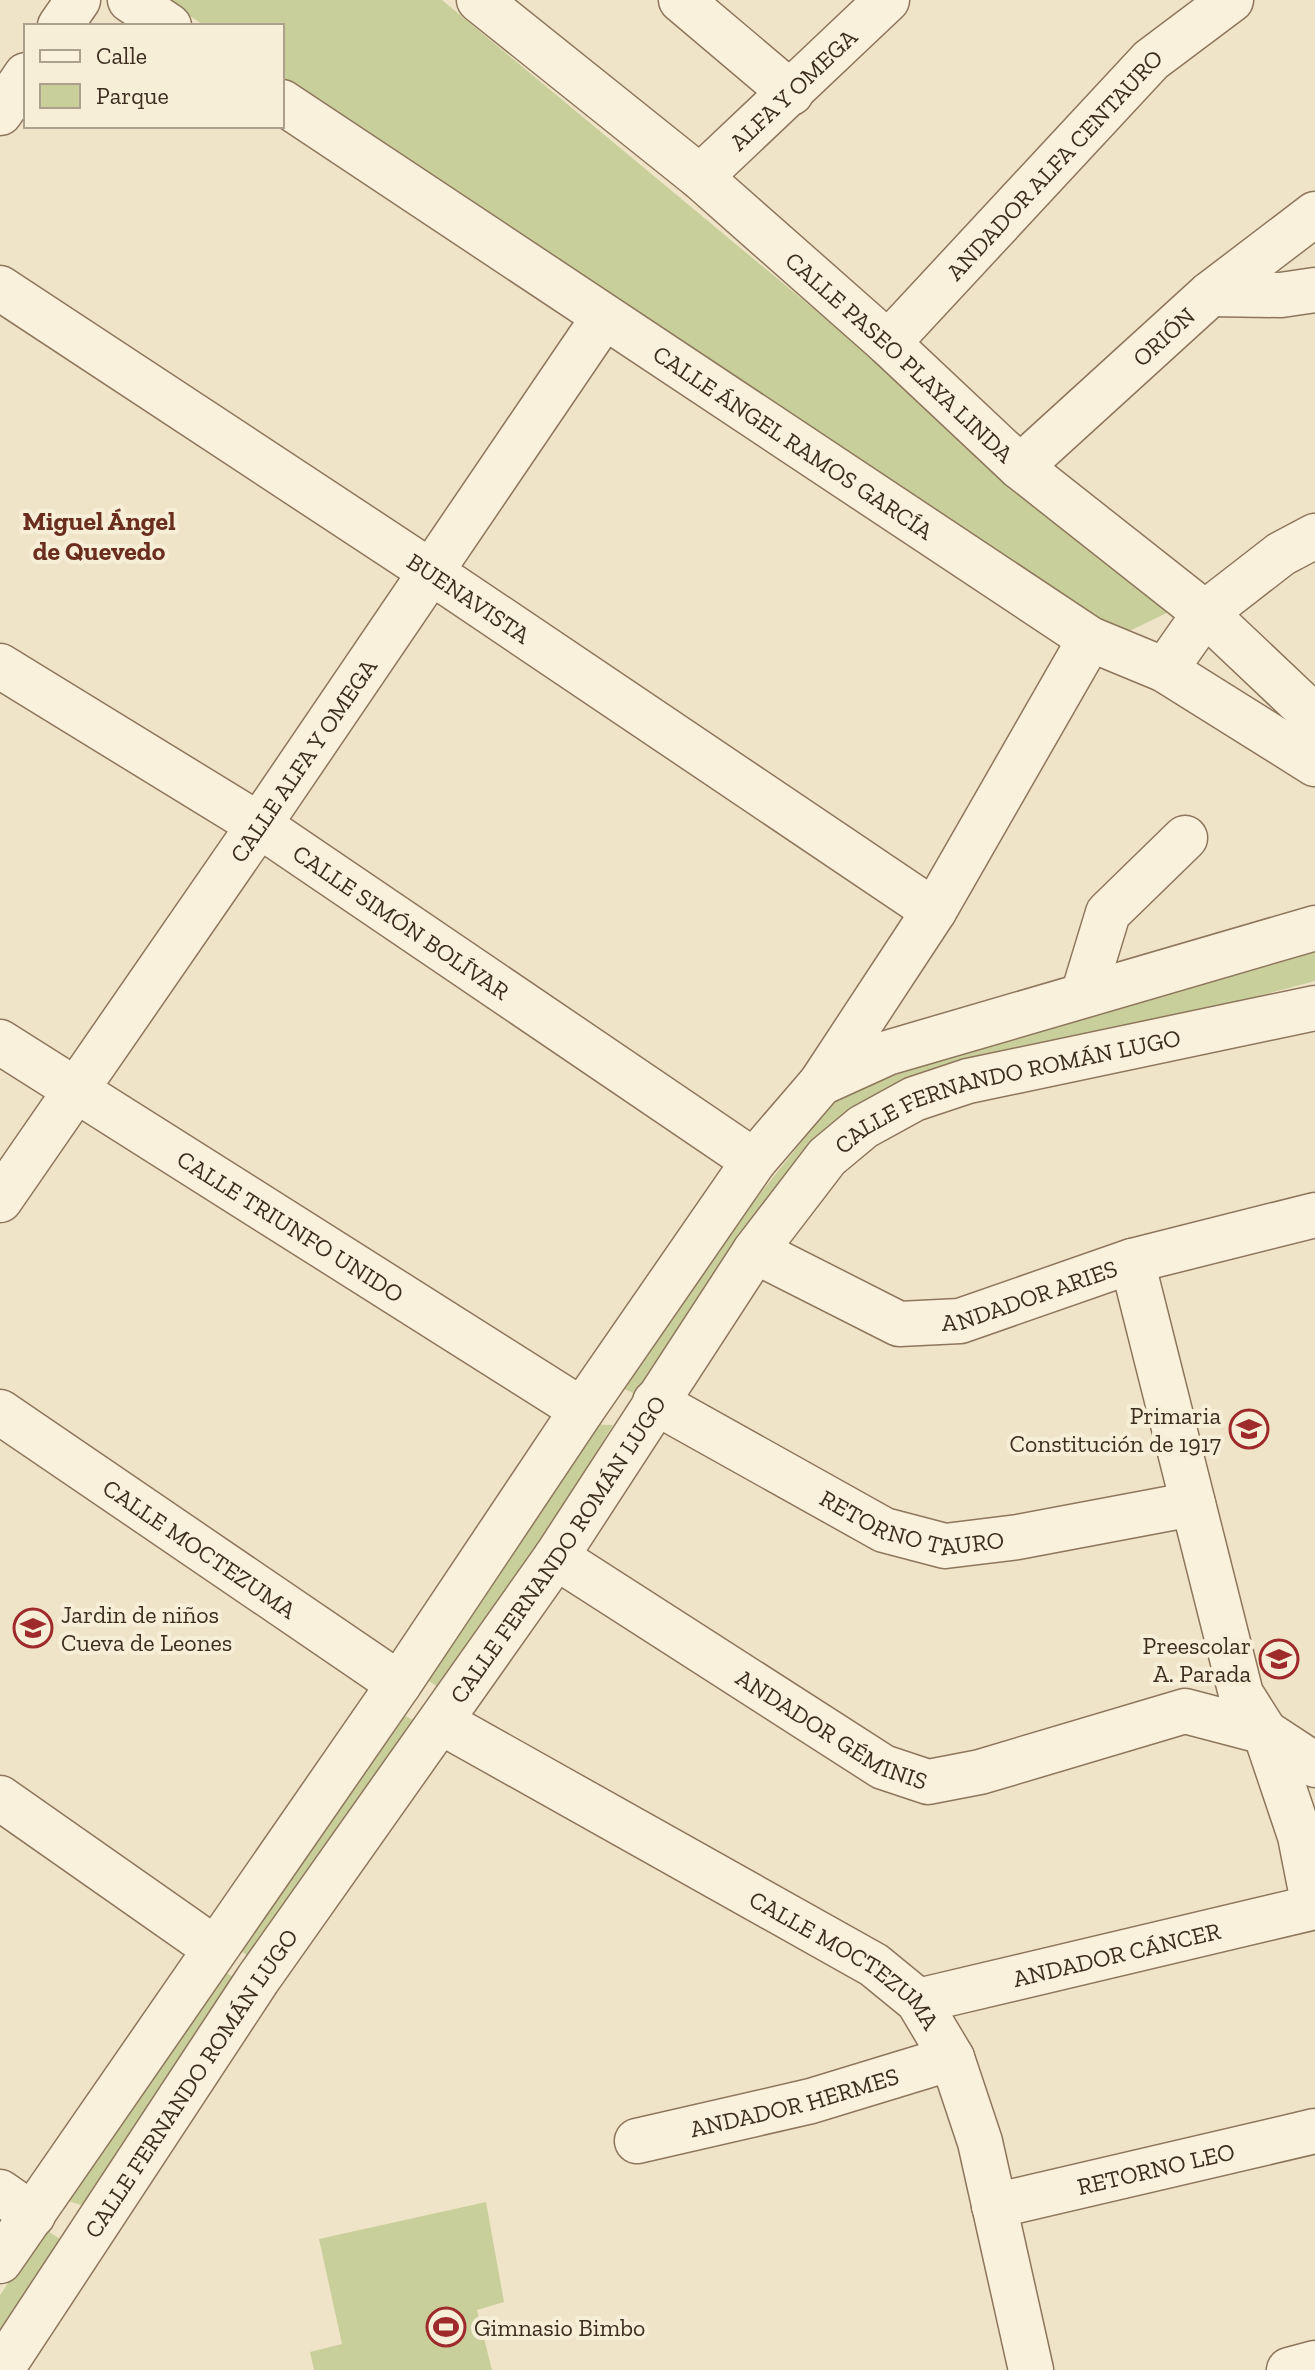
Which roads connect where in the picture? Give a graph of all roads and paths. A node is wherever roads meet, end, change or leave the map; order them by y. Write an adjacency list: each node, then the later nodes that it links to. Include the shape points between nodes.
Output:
1 (78, 0): 7 (street)
2 (130, 0): 8 (street)
3 (479, 0): 13 (street, CALLE PASEO PLAYA LINDA)
4 (681, 0): 10 (street)
5 (887, 0): 10 (street, ALFA Y OMEGA)
6 (1231, 0): 19 (street, ANDADOR ALFA CENTAURO, via 1151,60)
7 (61, 24)
8 (166, 24)
9 (24, 78): 12 (street)
10 (791, 93): 13 (street, ALFA Y OMEGA)
11 (284, 103): 18 (street, CALLE ÁNGEL RAMOS GARCÍA)
12 (0, 113)
13 (700, 177): 19 (street, CALLE PASEO PLAYA LINDA)
14 (1315, 214): 17 (street, ORIÓN)
15 (0, 288): 22 (street, BUENAVISTA)
16 (1315, 290): 17 (street)
17 (1210, 294): 20 (street, ORIÓN)
18 (604, 317): 22 (street, CALLE ALFA Y OMEGA); 24 (street, CALLE ÁNGEL RAMOS GARCÍA)
19 (888, 343): 20 (street, CALLE PASEO PLAYA LINDA)
20 (1020, 467): 23 (street, CALLE PASEO PLAYA LINDA)
21 (1315, 536): 23 (street, via 1281,554)
22 (431, 572): 29 (street, CALLE ALFA Y OMEGA); 31 (street, BUENAVISTA)
23 (1205, 613): 26 (street); 27 (street, CALLE PASEO PLAYA LINDA)
24 (1090, 639): 26 (street, CALLE ÁNGEL RAMOS GARCÍA); 31 (street)
25 (0, 666): 29 (street, CALLE SIMÓN BOLÍVAR)
26 (1165, 670): 28 (street, CALLE ÁNGEL RAMOS GARCÍA)
27 (1315, 717)
28 (1314, 762)
29 (259, 825): 37 (street, CALLE ALFA Y OMEGA); 38 (street, CALLE SIMÓN BOLÍVAR)
30 (1185, 838): 33 (street, via 1108,913)
31 (934, 911): 36 (street)
32 (1315, 928): 33 (street)
33 (1083, 995): 36 (street, via 887,1053)
34 (1315, 1008): 41 (street, CALLE FERNANDO ROMÁN LUGO, via 968,1081 914,1099 863,1127 827,1157)
35 (0, 1042): 37 (street, CALLE TRIUNFO UNIDO)
36 (821, 1083): 38 (street)
37 (74, 1091): 39 (street, CALLE ALFA Y OMEGA); 44 (street, CALLE TRIUNFO UNIDO)
38 (754, 1161): 44 (street)
39 (0, 1200)
40 (1315, 1215): 42 (street, ANDADOR ARIES)
41 (755, 1251): 42 (street, ANDADOR ARIES, via 899,1324 960,1321); 43 (street, CALLE FERNANDO ROMÁN LUGO)
42 (1132, 1261): 46 (street)
43 (655, 1402): 46 (street, RETORNO TAURO, via 884,1530 945,1546); 47 (street, CALLE FERNANDO ROMÁN LUGO)
44 (582, 1410): 48 (street)
45 (0, 1412): 48 (street, CALLE MOCTEZUMA)
46 (1193, 1504): 50 (street, via 1241,1694)
47 (556, 1557): 49 (street, CALLE FERNANDO ROMÁN LUGO); 50 (street, ANDADOR GÉMINIS, via 883,1767 928,1782 980,1772 1185,1711)
48 (399, 1684): 54 (street)
49 (441, 1722): 55 (street, CALLE MOCTEZUMA, via 874,1965); 62 (street, CALLE FERNANDO ROMÁN LUGO, via 258,1979)
50 (1265, 1732): 51 (street, ANDADOR GÉMINIS); 53 (street, via 1300,1836)
51 (1315, 1765)
52 (0, 1798): 54 (street)
53 (1315, 1907): 55 (street, ANDADOR CÁNCER)
54 (214, 1948): 59 (street)
55 (918, 2001): 56 (street, CALLE MOCTEZUMA)
56 (952, 2058): 58 (street, ANDADOR HERMES, via 811,2101); 60 (street, CALLE MOCTEZUMA, via 980,2142)
57 (1315, 2131): 60 (street, RETORNO LEO)
58 (637, 2141)
59 (16, 2203): 61 (street)
60 (994, 2206): 63 (street, CALLE MOCTEZUMA)
61 (0, 2261)
62 (1, 2370)
63 (1031, 2370)

